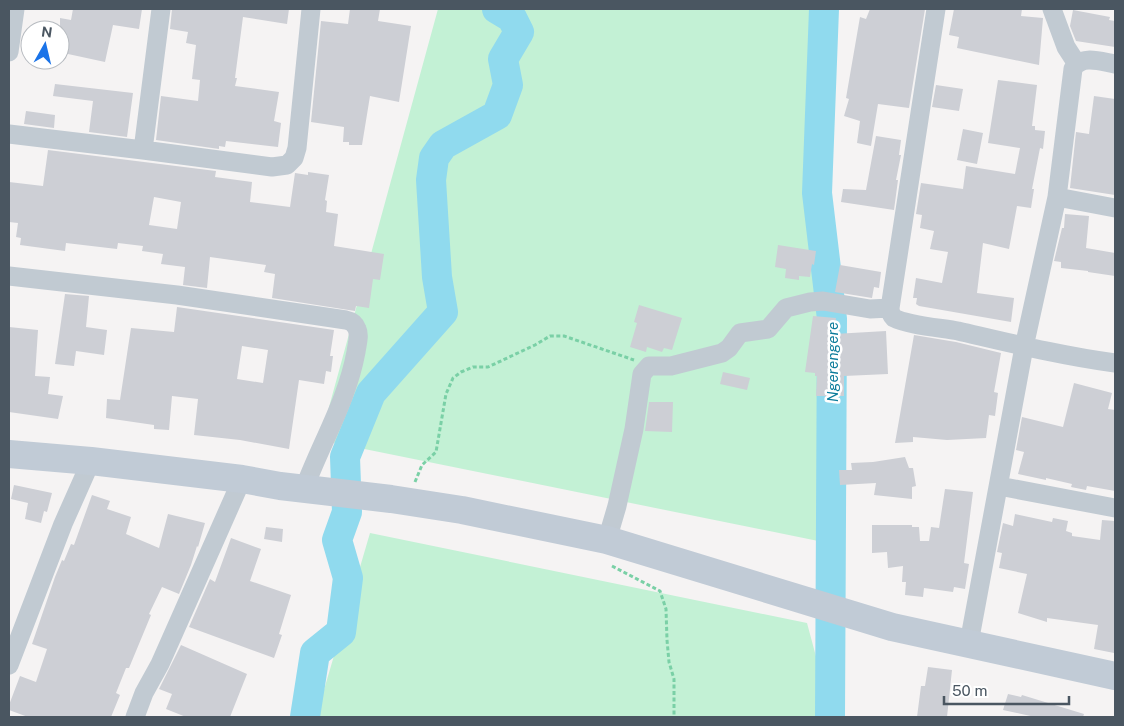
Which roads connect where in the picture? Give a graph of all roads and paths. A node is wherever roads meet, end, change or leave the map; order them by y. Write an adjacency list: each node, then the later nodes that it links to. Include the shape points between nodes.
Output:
1 (15, 9): 6 (street)
2 (161, 9): 10 (street)
3 (311, 9): 10 (street, via 297,148 287,165 272,168)
4 (936, 9): 14 (street)
5 (1052, 9): 7 (street, via 1066,47)
6 (9, 52)
7 (1077, 64): 8 (street, via 1086,60); 11 (street, via 1073,69)
8 (1115, 64)
9 (9, 134): 10 (street)
10 (143, 150)
11 (1057, 197): 12 (street); 15 (street)
12 (1115, 208)
13 (9, 276): 22 (street, via 177,294 353,323 358,330 358,338 347,388)
14 (890, 308): 15 (street, via 892,316 905,321); 17 (street, via 870,309 819,301 793,305 784,310 768,329 740,333 722,353 671,366)
15 (1024, 347): 16 (street); 21 (street)
16 (1115, 363)
17 (649, 366): 23 (path, via 564,336 550,336 488,367 461,372 453,378 446,394 436,452 422,465 414,483); 25 (street, via 642,374 634,429)
18 (10, 457): 19 (street)
19 (91, 461): 20 (street); 27 (street)
20 (242, 479): 22 (street); 29 (street)
21 (999, 486): 24 (street); 26 (street)
22 (292, 487): 23 (street)
23 (400, 500): 25 (street, via 462,510)
24 (1115, 508)
25 (607, 552): 26 (street, via 777,592 892,628); 30 (path, via 660,592 666,609 669,662 674,679)
26 (969, 643): 28 (street)
27 (9, 665)
28 (1115, 676)
29 (135, 717)
30 (674, 717)

